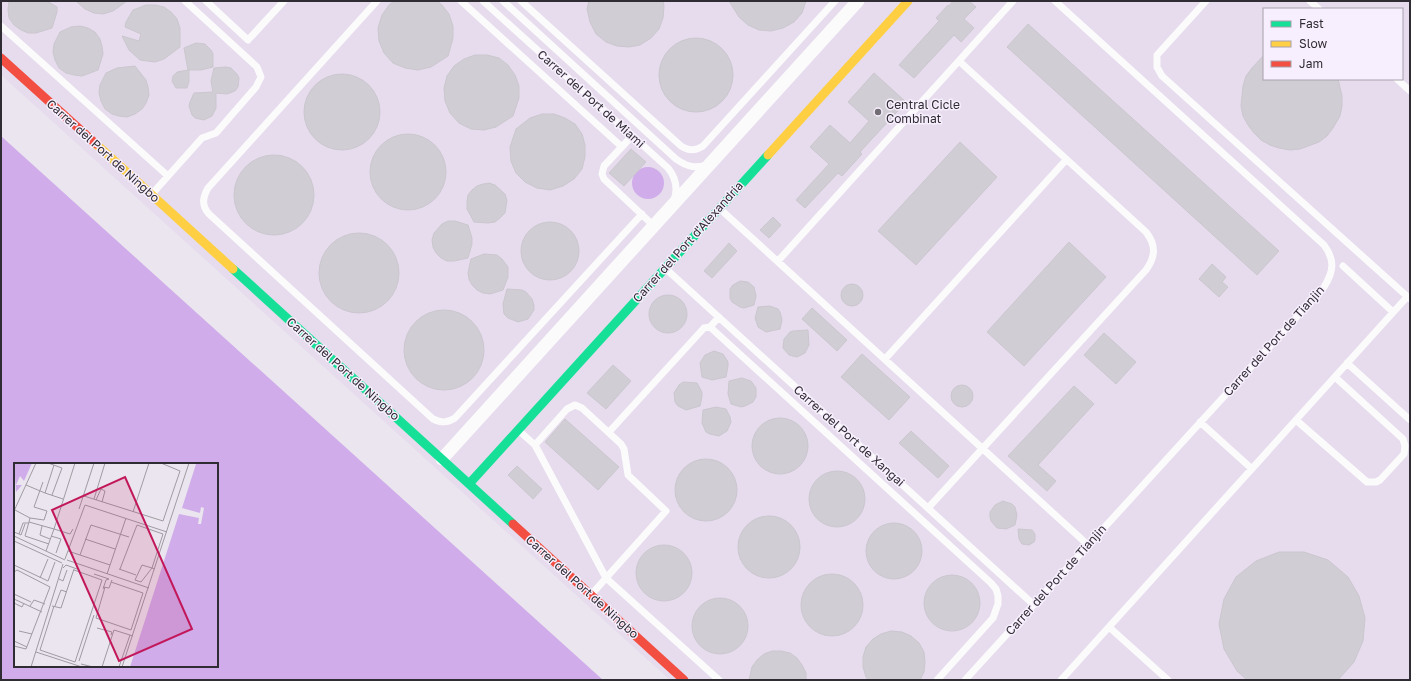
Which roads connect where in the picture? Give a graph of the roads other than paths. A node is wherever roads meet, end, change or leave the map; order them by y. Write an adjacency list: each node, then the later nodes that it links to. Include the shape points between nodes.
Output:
1 (185, 1): 27 (lane, via 257,67 261,77 256,87 216,133 202,138)
2 (206, 1): 3 (lane, via 248,40)
3 (284, 1)
4 (377, 1): 31 (lane, via 208,188 203,202 204,209 209,214 433,419 444,423 455,418)
5 (461, 1): 24 (lane)
6 (483, 1): 23 (lane, Carrer del Port de Miami)
7 (503, 1): 25 (lane, Carrer del Port de Miami, via 676,159 694,167 707,165)
8 (521, 1): 9 (lane, via 681,146 692,150 703,146)
9 (835, 1)
10 (858, 1): 25 (street)
11 (908, 1): 29 (street, Carrer del Port d'Alexandria)
12 (1013, 1): 20 (lane)
13 (1055, 1): 45 (lane, Carrer del Port de Tianjin, via 1330,253 1331,271 1324,287)
14 (1206, 1): 36 (lane, via 1157,55 1157,67 1162,76)
15 (1310, 1): 17 (lane)
16 (1322, 1): 17 (lane)
17 (1318, 8)
18 (1, 26): 27 (lane)
19 (1, 58): 28 (street, Carrer del Port de Ningbo)
20 (959, 61): 26 (lane); 33 (lane)
21 (1398, 80): 22 (lane)
22 (1410, 91)
23 (632, 136): 24 (lane); 30 (lane, Carrer del Port de Miami, via 673,175 676,190)
24 (622, 147): 31 (lane, via 604,166 602,174)
25 (715, 160): 30 (street)
26 (1066, 160): 40 (lane); 49 (lane, via 1146,232 1153,244 1153,257 1146,270)
27 (168, 176): 28 (lane)
28 (151, 194): 50 (street, Carrer del Port de Ningbo)
29 (719, 207): 33 (lane); 35 (street, Carrer del Port d'Alexandria)
30 (671, 208): 32 (street)
31 (642, 214): 32 (lane)
32 (654, 226): 50 (street)
33 (778, 261): 40 (lane)
34 (1343, 266): 37 (lane)
35 (665, 267): 38 (lane, Carrer del Port de Xangai); 46 (street, Carrer del Port d'Alexandria)
36 (1409, 298): 37 (lane)
37 (1393, 312): 41 (lane)
38 (719, 317): 39 (lane); 53 (lane, Carrer del Port de Xangai)
39 (710, 327): 47 (lane, via 704,328); 61 (lane, via 996,590 998,604 993,618)
40 (885, 359): 49 (lane)
41 (1347, 363): 42 (lane); 44 (lane)
42 (1335, 377): 43 (lane); 43 (lane, via 1402,439 1406,446 1404,454 1380,480 1367,482)
43 (1296, 420): 51 (lane)
44 (1410, 420)
45 (1200, 422): 51 (lane); 54 (lane, Carrer del Port de Tianjin)
46 (518, 429): 48 (lane); 52 (street, Carrer del Port d'Alexandria)
47 (609, 432): 48 (lane, via 576,405 567,408); 55 (lane, via 623,446 628,474 666,511)
48 (535, 445): 55 (lane)
49 (982, 448): 53 (lane); 54 (lane)
50 (442, 459): 52 (street, Carrer del Port de Ningbo)
51 (1252, 469): 58 (lane)
52 (469, 484): 56 (street, Carrer del Port de Ningbo)
53 (928, 508): 57 (lane, Carrer del Port de Xangai)
54 (1088, 545): 57 (lane, Carrer del Port de Tianjin)
55 (606, 578): 56 (lane); 60 (lane)
56 (591, 595): 59 (street, Carrer del Port de Ningbo)
57 (1034, 605): 62 (lane, Carrer del Port de Tianjin)
58 (1109, 627): 63 (lane); 64 (lane)
59 (684, 680)
60 (719, 680)
61 (937, 680)
62 (965, 680)
63 (1061, 680)
64 (1168, 680)

